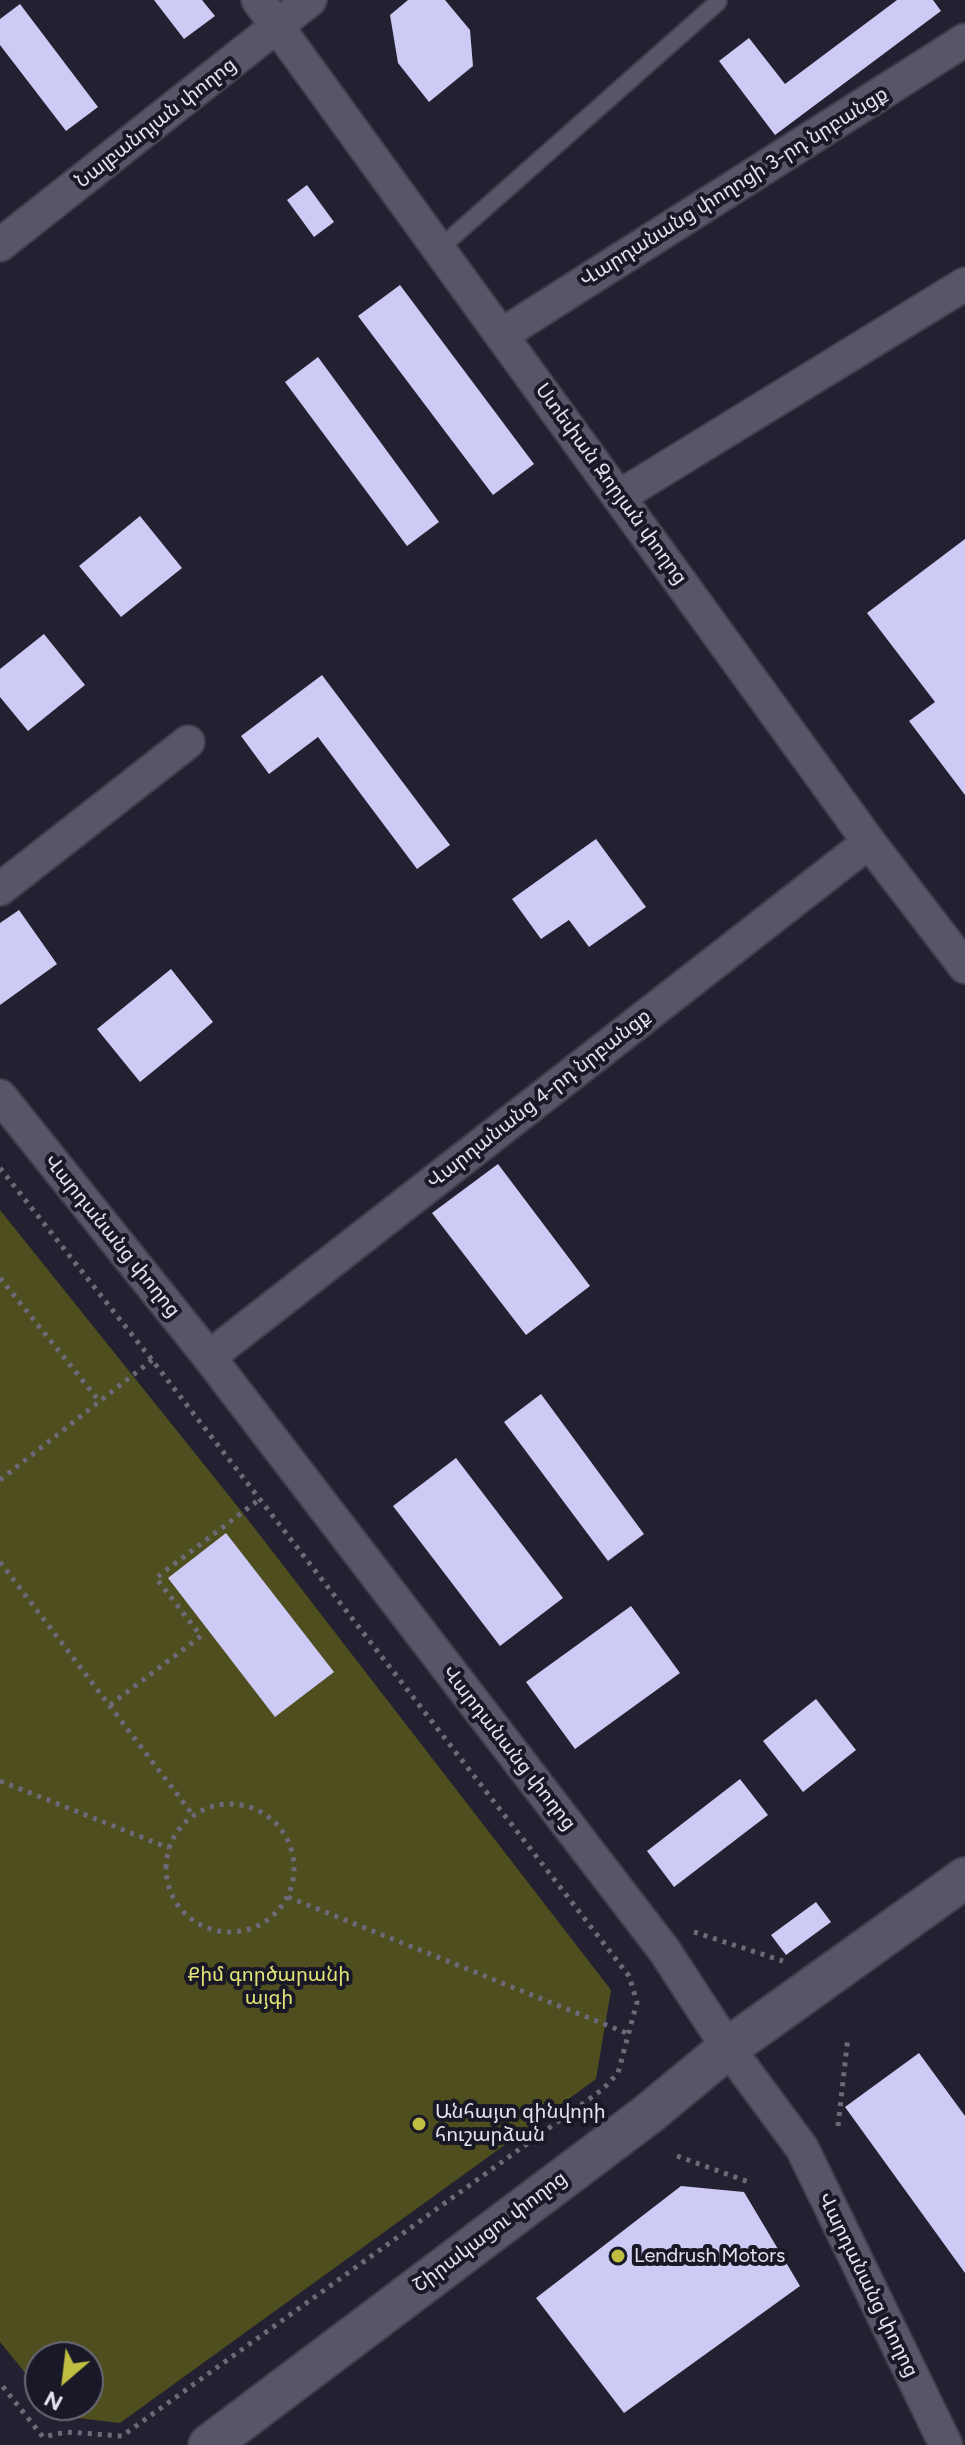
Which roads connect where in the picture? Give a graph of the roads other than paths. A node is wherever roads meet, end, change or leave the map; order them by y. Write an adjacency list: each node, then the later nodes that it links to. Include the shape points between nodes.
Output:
1 (258, 0): 4 (street, Ստեփան Զորյան փողոց)
2 (310, 0): 4 (street, Նալբանդյան փողոց)
3 (716, 0): 7 (lane)
4 (279, 26): 6 (street, Նալբանդյան փողոց); 7 (street, Ստեփան Զորյան փողոց)
5 (965, 40): 9 (street, Վարդանանց փողոցի 3-րդ նրբանցք)
6 (0, 245)
7 (440, 248): 9 (street, Ստեփան Զորյան փողոց)
8 (965, 284): 10 (street)
9 (503, 334): 10 (street, Ստեփան Զորյան փողոց)
10 (620, 496): 12 (street, Ստեփան Զորյան փողոց)
11 (188, 742): 13 (street)
12 (869, 842): 14 (street, Ստեփան Զորյան փողոց); 16 (street, Վարդանանց 4-րդ նրբանցք)
13 (0, 889)
14 (965, 967)
15 (0, 1096): 16 (street, Վարդանանց փողոց)
16 (209, 1357): 18 (street, Վարդանանց փողոց, via 664,1950)
17 (965, 1878): 18 (street, Շիրակացու փողոց)
18 (728, 2048): 19 (street, Շիրակացու փողոց, via 647,2115); 20 (street, Վարդանանց փողոց, via 802,2148)
19 (209, 2445)
20 (946, 2445)

